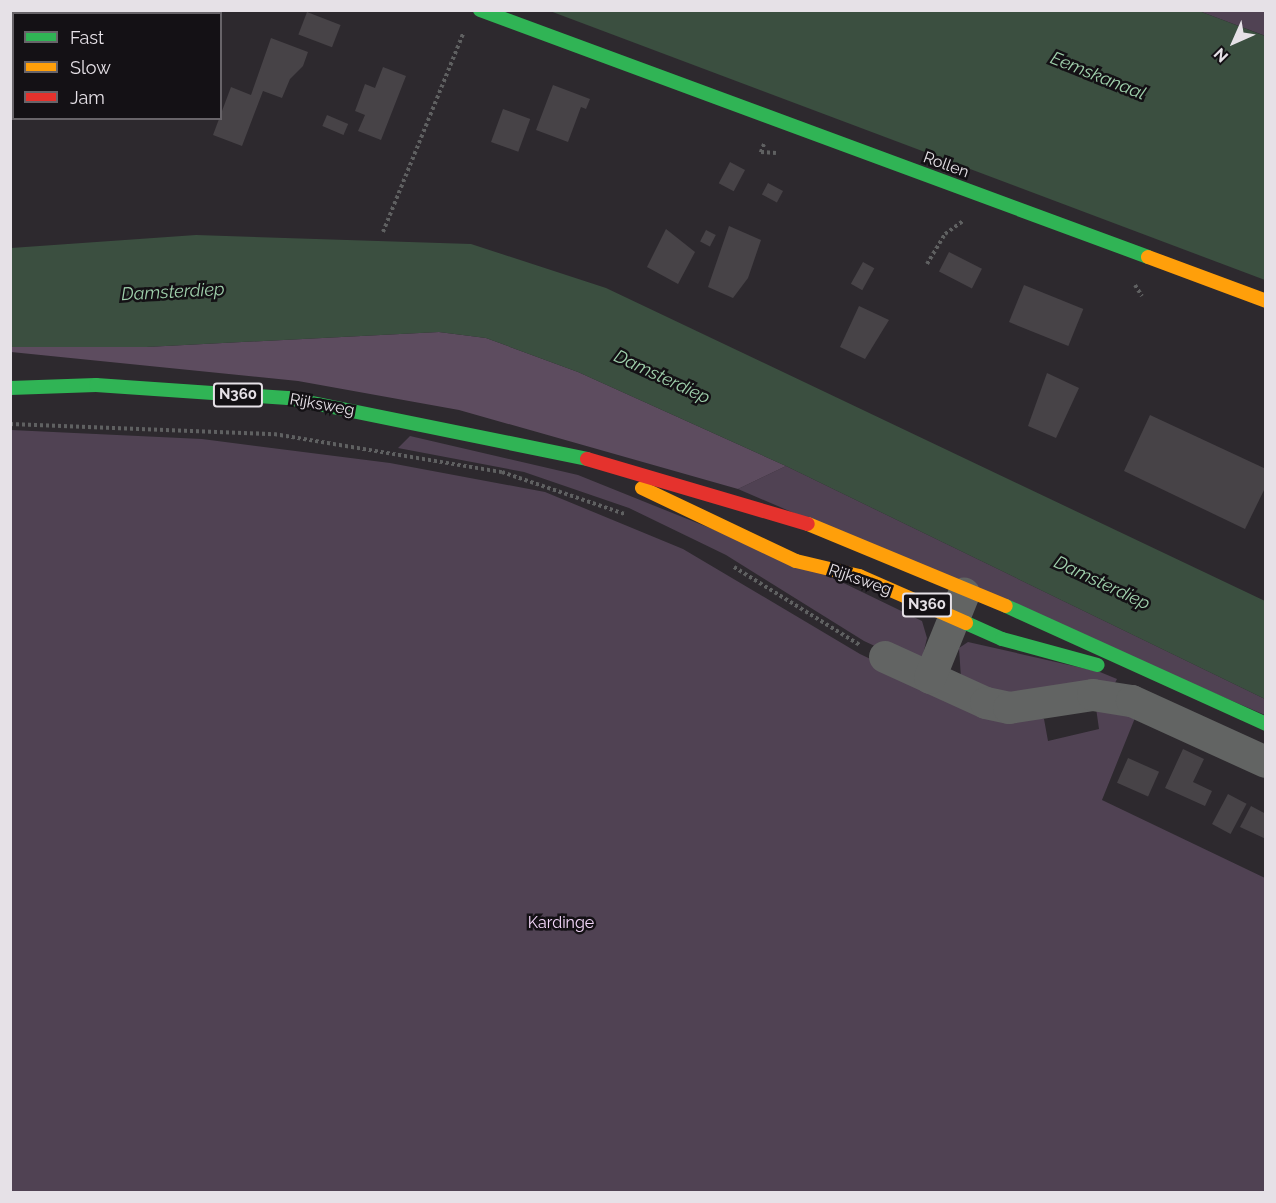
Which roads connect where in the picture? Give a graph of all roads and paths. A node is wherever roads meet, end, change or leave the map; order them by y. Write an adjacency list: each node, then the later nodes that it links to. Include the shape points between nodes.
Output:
1 (480, 10): 6 (main road, Rollen)
2 (468, 22): 3 (path)
3 (383, 232)
4 (1134, 285): 5 (path)
5 (1142, 296)
6 (1266, 301)
7 (10, 388): 9 (main road, Rijksweg / N360, via 96,385 288,398 528,443)
8 (10, 424): 10 (path, via 274,434 502,472)
9 (592, 463): 12 (main road, Rijksweg / N360, via 734,498 872,546); 13 (main road, Rijksweg / N360, via 795,561 859,576)
10 (635, 518)
11 (726, 563): 14 (path)
12 (967, 587): 13 (street); 16 (main road, Rijksweg / N360)
13 (954, 616): 15 (street); 17 (main road, Rijksweg / N360, via 1002,639 1117,671)
14 (885, 657): 15 (street)
15 (930, 678): 18 (street, via 1009,708 1112,696)
16 (1266, 724)
17 (1266, 740)
18 (1266, 762)

